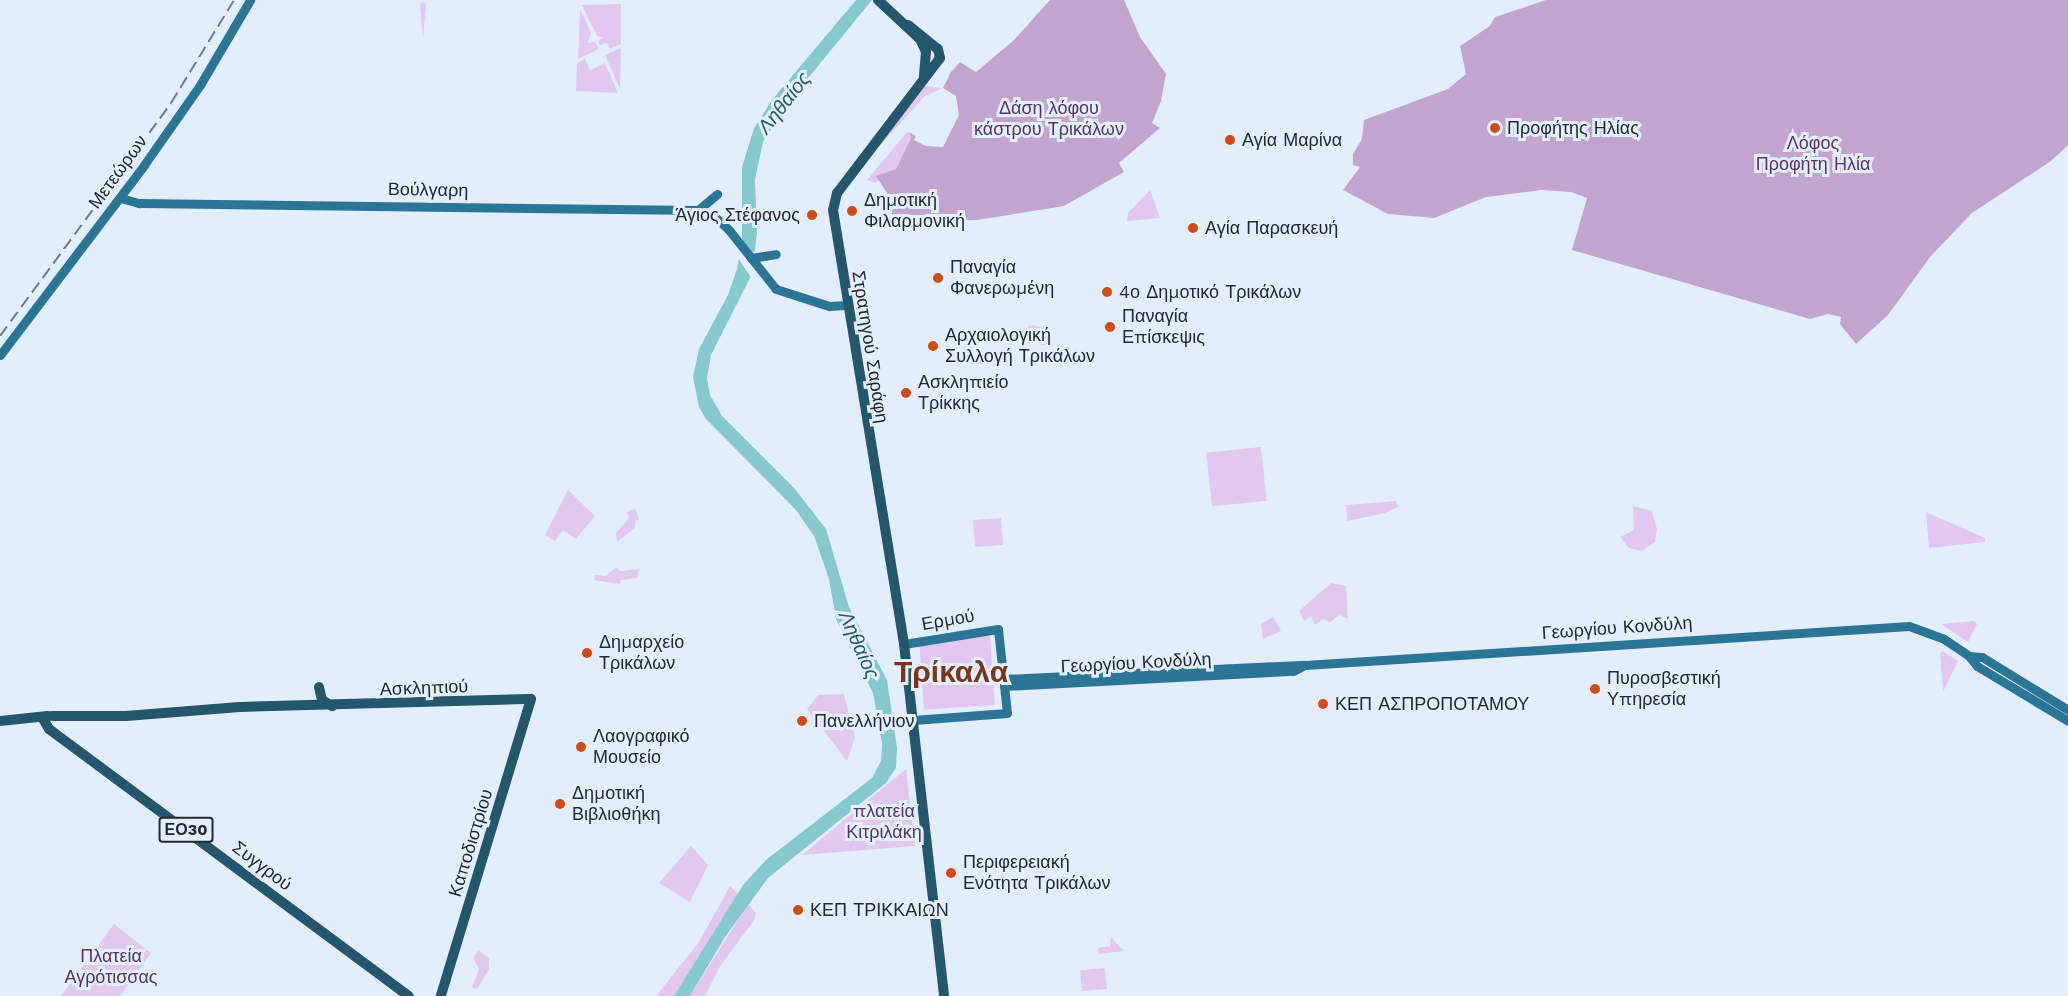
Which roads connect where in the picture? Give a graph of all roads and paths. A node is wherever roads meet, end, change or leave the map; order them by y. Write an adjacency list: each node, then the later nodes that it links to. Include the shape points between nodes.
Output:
1 (250, 0): 4 (main road, Μετεώρων, via 200,85)
2 (882, 3): 8 (main road, Στρατηγού Σαράφη, via 908,25 931,55 921,82 834,199)
3 (717, 194): 5 (main road)
4 (121, 198): 5 (main road, Βούλγαρη, via 139,203); 9 (main road, Μετεώρων)
5 (698, 210): 7 (main road, Βούλγαρη, via 723,224)
6 (772, 256): 7 (main road)
7 (751, 258): 8 (main road, via 770,285 785,293 829,306)
8 (847, 305): 10 (main road, Στρατηγού Σαράφη)
9 (0, 355)
10 (904, 644): 12 (main road, Ερμού, via 998,628); 19 (main road, Στρατηγού Σαράφη)
11 (1969, 656): 12 (main road, Γεωργίου Κονδύλη, via 1930,632 1904,626 1305,665 1293,671); 16 (main road, via 1982,657); 21 (main road, via 1977,666)
12 (1004, 683): 19 (main road, via 1007,713)
13 (319, 687): 15 (main road, via 322,700)
14 (526, 699): 15 (main road, Ασκληπιού); 23 (main road, Καποδιστρίου)
15 (329, 705): 18 (main road, Ασκληπιού)
16 (2068, 710)
17 (0, 716): 18 (main road, Ασκληπιού)
18 (42, 716): 20 (main road, Ασκληπιού); 22 (main road, Συγγρού / ΕΟ30, via 49,729)
19 (913, 720): 24 (main road, Στρατηγού Σαράφη)
20 (0, 721)
21 (2068, 722)
22 (409, 996)
23 (441, 996)
24 (944, 996)

